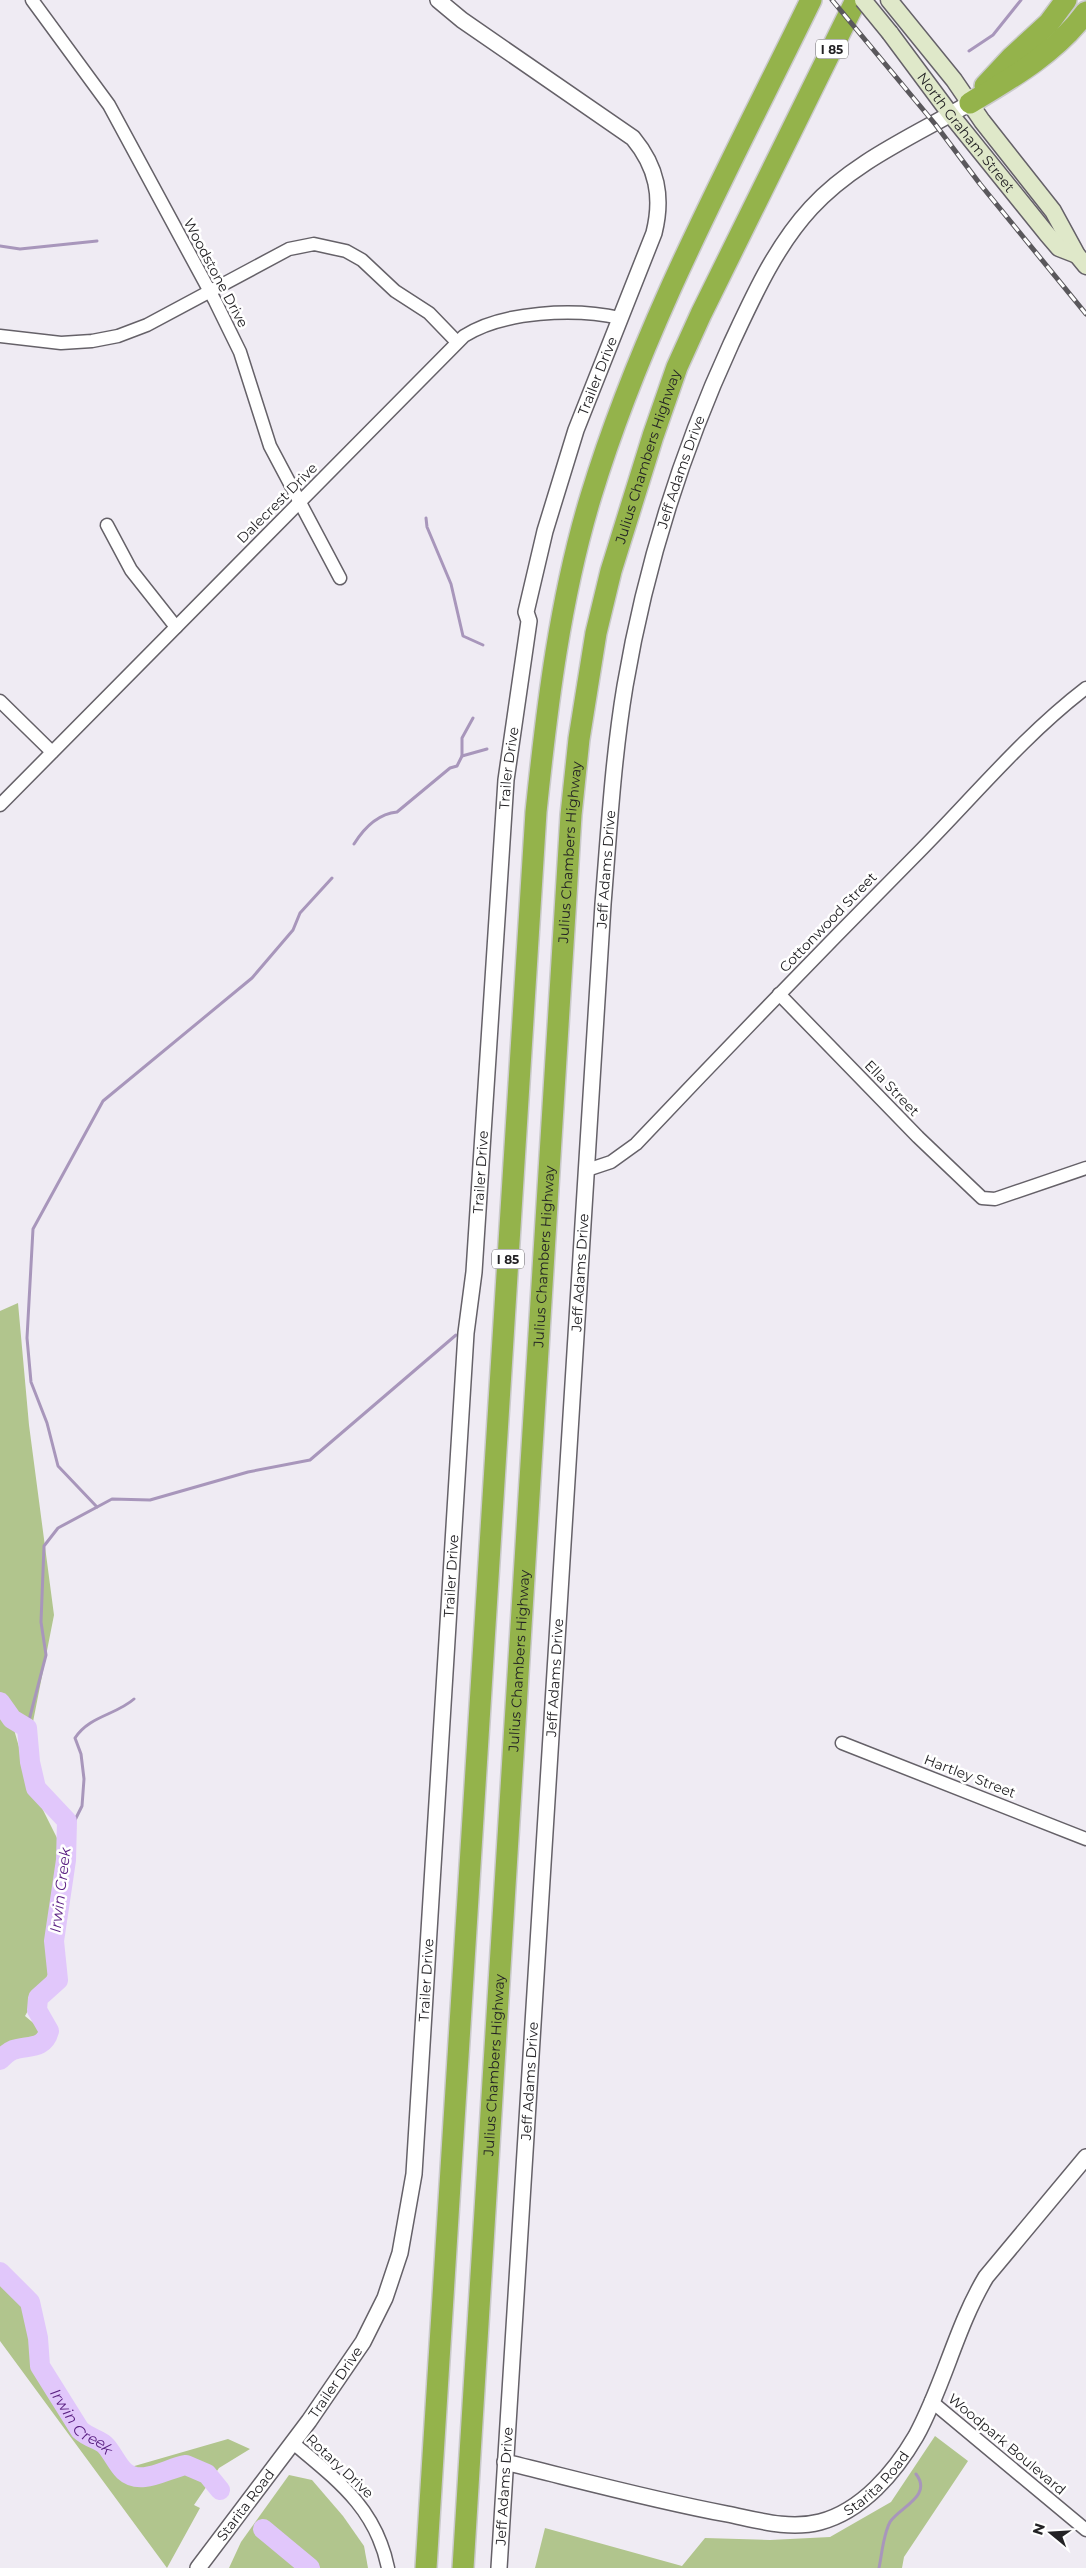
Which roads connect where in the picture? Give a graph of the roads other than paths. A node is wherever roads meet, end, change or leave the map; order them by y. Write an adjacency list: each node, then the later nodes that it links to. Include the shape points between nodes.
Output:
1 (32, 0): 13 (street, Woodstone Drive, via 109,105)
2 (438, 0): 14 (street, Trailer Drive, via 633,138 648,158 658,190 658,216)
3 (811, 0): 37 (highway, I 85, via 664,302 628,387 584,521 549,696 536,812)
4 (856, 0): 9 (highway, Julius Chambers Highway / I 85)
5 (864, 0): 9 (highway); 11 (main road, North Graham Street, bridge)
6 (1066, 0): 10 (highway, via 1050,23 1012,57)
7 (895, 6): 10 (main road, North Graham Street)
8 (1086, 12): 10 (highway, via 1059,42 1026,69)
9 (809, 98): 38 (highway, Julius Chambers Highway / I 85, via 677,367 611,571 596,633 580,730 571,815)
10 (970, 104): 11 (street, Jeff Adams Drive); 12 (main road, North Graham Street, via 1053,211)
11 (951, 115): 12 (main road, North Graham Street, via 1059,248); 27 (street, Jeff Adams Drive, via 846,177 822,197 794,228 778,251 742,320 686,456 646,584 625,687 603,904)
12 (1082, 261)
13 (210, 291): 15 (street, via 146,325 107,338 61,343); 16 (street, via 289,249 314,244 333,246 362,260 395,291 429,313); 17 (street, Woodstone Drive, via 240,352 270,446)
14 (620, 318): 16 (street, Dalecrest Drive, via 579,312 509,318 475,329); 32 (street, Trailer Drive, via 576,430 545,531 526,612 529,621 506,780 474,1272 466,1333 414,2174 408,2219 395,2268 374,2320 345,2370)
15 (0, 336)
16 (457, 342): 17 (street, Dalecrest Drive)
17 (299, 503): 19 (street, Woodstone Drive); 20 (street, Dalecrest Drive)
18 (107, 525): 20 (street, via 131,570)
19 (340, 578)
20 (176, 627): 23 (street, Dalecrest Drive)
21 (1086, 688): 25 (street, Cottonwood Street, via 1058,710)
22 (0, 701): 23 (street)
23 (52, 752): 24 (street, Dalecrest Drive)
24 (0, 805)
25 (779, 994): 26 (street, Ella Street, via 974,1193 995,1199); 27 (street, Cottonwood Street, via 636,1144 611,1162)
26 (1086, 1168)
27 (588, 1170): 33 (street, Jeff Adams Drive)
28 (842, 1742): 29 (street, Hartley Street)
29 (1086, 1839)
30 (1086, 2157): 31 (street, Starita Road, via 986,2277 969,2306)
31 (932, 2401): 33 (street, Starita Road, via 904,2455 874,2490 839,2515 813,2524 778,2524 676,2504); 34 (street, Woodpark Boulevard)
32 (293, 2442): 35 (street, Starita Road); 36 (street, Rotary Drive, via 337,2480 366,2512 378,2534)
33 (505, 2462): 39 (street, Jeff Adams Drive)
34 (1086, 2530)
35 (198, 2568)
36 (388, 2568)
37 (426, 2568)
38 (463, 2568)
39 (499, 2568)

